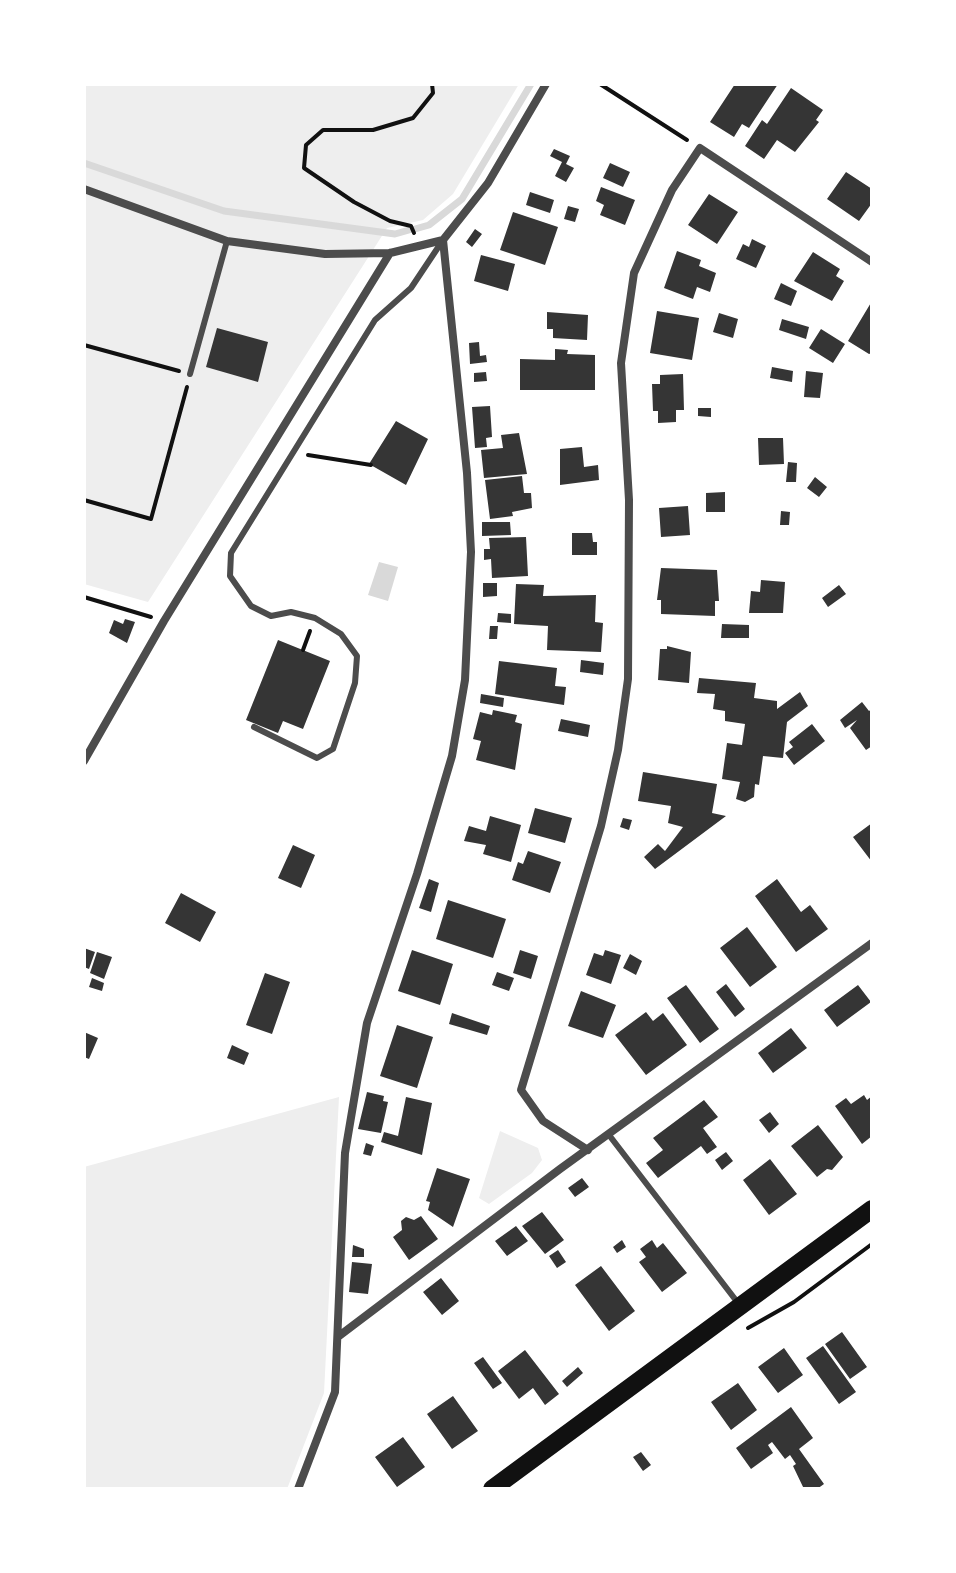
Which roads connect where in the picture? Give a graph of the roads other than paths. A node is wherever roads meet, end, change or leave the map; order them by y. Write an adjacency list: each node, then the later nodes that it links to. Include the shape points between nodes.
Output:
1 (546, 84): 3 (street, via 488,183)
2 (84, 189): 4 (street)
3 (443, 240): 5 (street); 8 (lane, via 411,288 375,320 231,553 230,576 251,606 271,616 291,612 315,618 341,634 357,656 355,683 333,749 317,758); 15 (street, via 471,552 465,680 452,756 367,1023 354,1085 345,1153)
4 (227, 241): 5 (street, via 325,254); 7 (lane)
5 (390, 253): 9 (street)
6 (872, 262): 12 (street, via 700,148 672,190 634,273 621,363 629,500 628,679 601,826 521,1090 543,1121)
7 (190, 374)
8 (254, 727)
9 (84, 761)
10 (872, 943): 11 (street)
11 (609, 1135): 12 (street); 14 (lane)
12 (588, 1150): 15 (street)
13 (872, 1209): 14 (main road)
14 (740, 1306): 17 (main road)
15 (339, 1336): 16 (street, via 335,1392)
16 (298, 1489)
17 (492, 1489)

